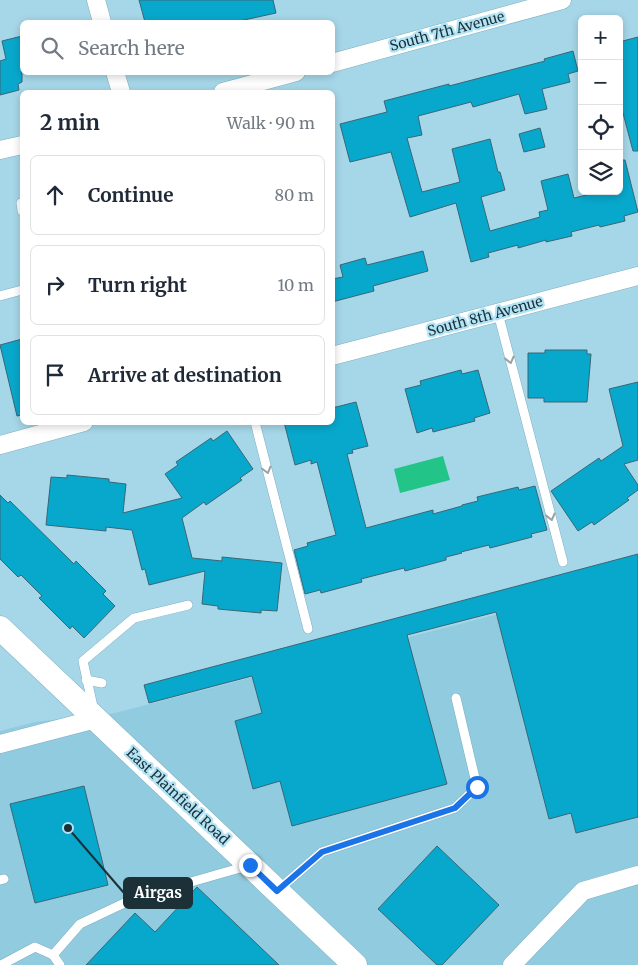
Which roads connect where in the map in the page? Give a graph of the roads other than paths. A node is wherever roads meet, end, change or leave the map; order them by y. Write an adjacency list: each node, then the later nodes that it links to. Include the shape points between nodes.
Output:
1 (96, 0): 3 (street)
2 (562, 0): 4 (street, South 7th Avenue)
3 (101, 20)
4 (335, 62)
5 (116, 75): 7 (street)
6 (285, 75): 8 (street)
7 (120, 90)
8 (230, 90)
9 (20, 145): 10 (street)
10 (0, 150)
11 (638, 276): 14 (street, South 8th Avenue)
12 (20, 291): 13 (lane)
13 (0, 296)
14 (498, 313): 15 (street, South 8th Avenue); 19 (lane, one-way to 19)
15 (335, 355)
16 (73, 425): 18 (street)
17 (256, 425): 22 (lane, one-way to 22)
18 (0, 445)
19 (562, 562)
20 (188, 605): 23 (lane, via 134,618 83,661)
21 (0, 628): 26 (main road, East Plainfield Road)
22 (308, 629)
23 (86, 680): 24 (lane); 26 (lane)
24 (102, 683)
25 (456, 698): 30 (lane, via 477,787 455,808 322,852)
26 (96, 719): 27 (street); 28 (main road, East Plainfield Road)
27 (0, 744)
28 (250, 865): 30 (main road, East Plainfield Road); 31 (lane, via 135,898 80,924)
29 (638, 875): 35 (street, via 583,891)
30 (277, 891): 34 (main road, East Plainfield Road)
31 (53, 954): 32 (lane, via 35,947); 33 (lane)
32 (1, 965)
33 (60, 965)
34 (355, 965)
35 (512, 965)

